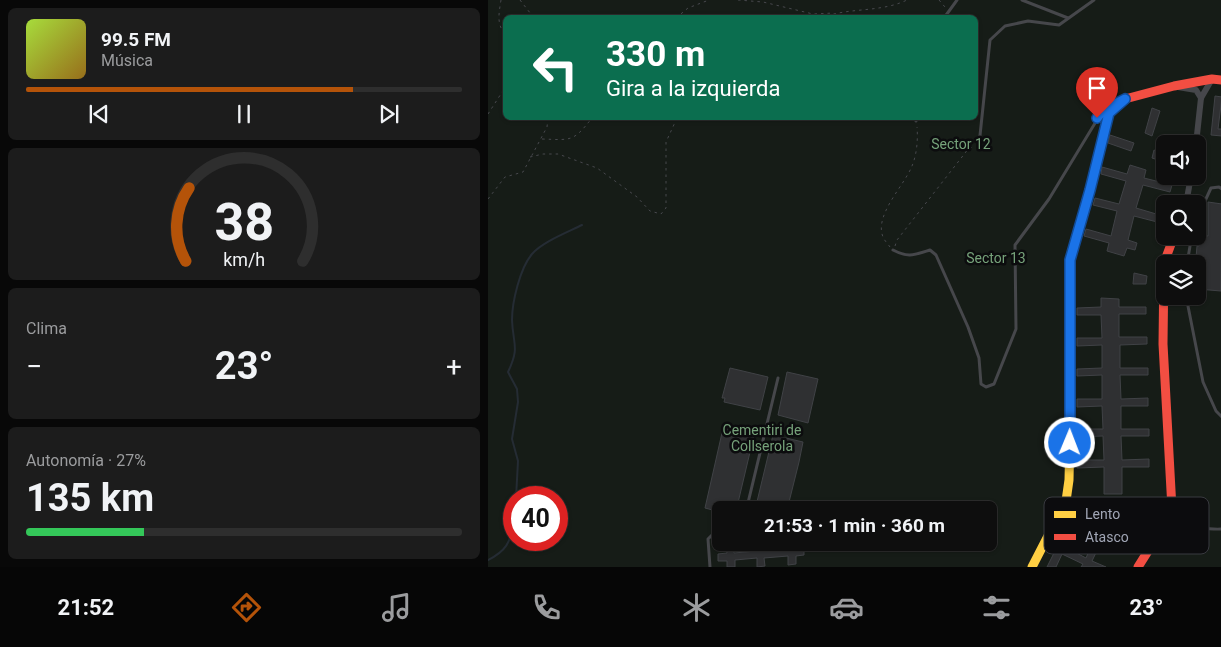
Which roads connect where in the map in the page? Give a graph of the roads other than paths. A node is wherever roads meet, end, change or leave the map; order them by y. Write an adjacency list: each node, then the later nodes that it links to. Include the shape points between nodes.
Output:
1 (957, 0): 4 (lane)
2 (1022, 0): 5 (lane)
3 (1094, 0): 5 (lane)
4 (946, 15)
5 (1068, 18): 12 (lane, via 1059,25 1028,21 1005,26 990,40)
6 (1212, 79): 7 (street); 8 (street); 9 (street)
7 (1222, 80)
8 (1174, 86): 9 (street, via 1196,90); 10 (street)
9 (1202, 98): 11 (street)
10 (1125, 99): 16 (lane, via 1103,110 1049,199 1015,245 1016,329 994,384 986,388 981,384 979,358 936,255 930,250 910,256); 20 (street, via 1109,113 1070,260 1071,397)
11 (1197, 135)
12 (979, 145)
13 (1222, 189): 14 (lane, via 1211,188)
14 (1206, 197)
15 (1171, 245): 21 (street, via 1164,263 1163,335)
16 (892, 250)
17 (1188, 305): 19 (lane, via 1203,382)
18 (778, 378): 22 (lane)
19 (1222, 417)
20 (1067, 497)
21 (1171, 497)
22 (748, 501)
23 (1222, 529): 24 (lane)
24 (1209, 530)
25 (712, 535): 28 (lane, via 708,539)
26 (1044, 544): 29 (street)
27 (1146, 554): 30 (street)
28 (710, 567)
29 (1032, 567)
30 (1138, 567)

